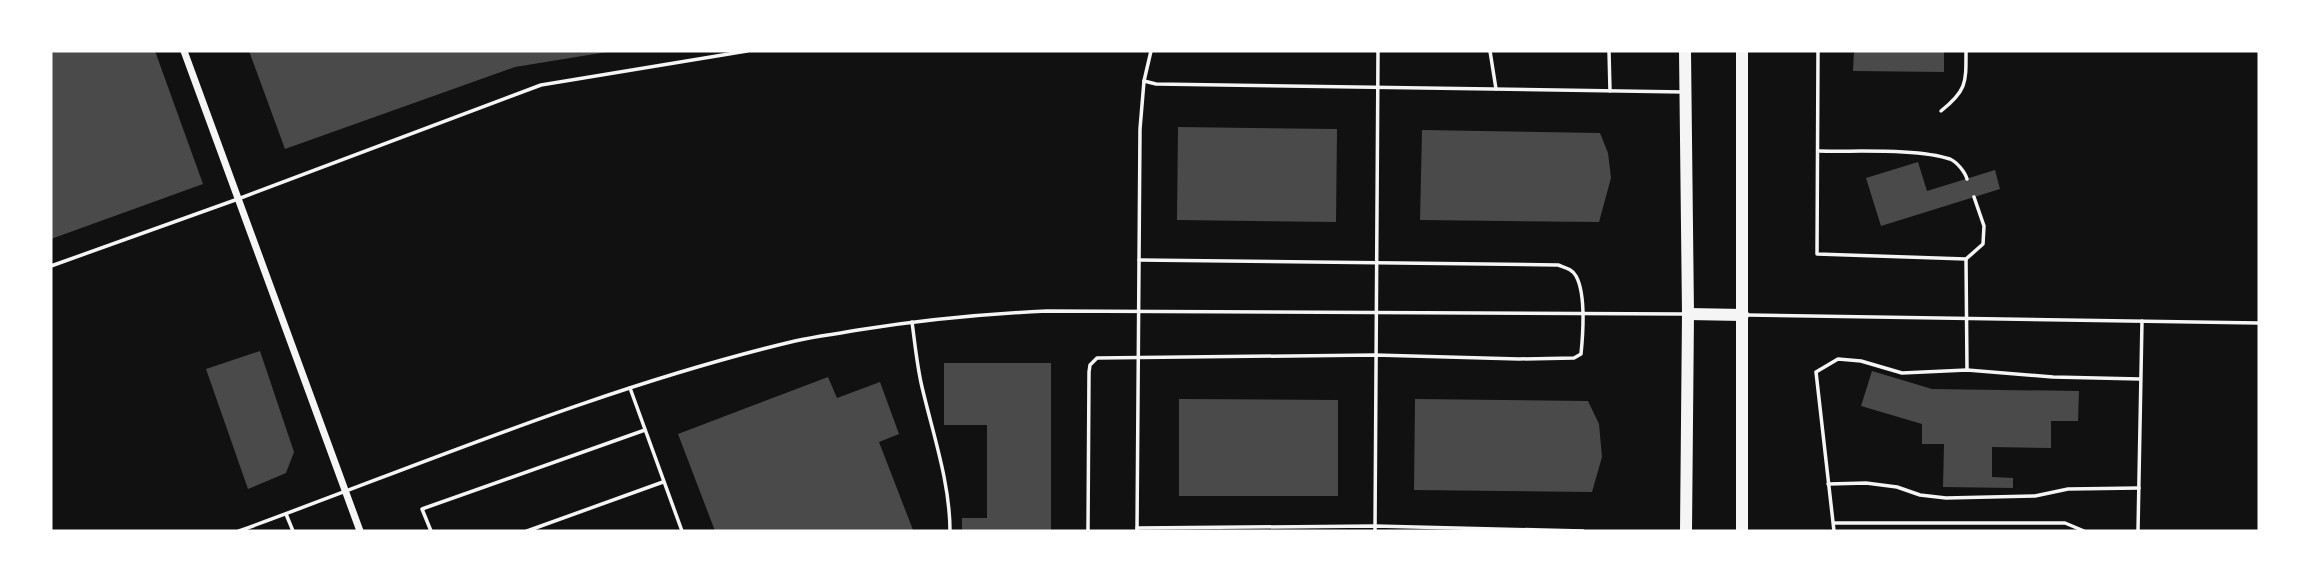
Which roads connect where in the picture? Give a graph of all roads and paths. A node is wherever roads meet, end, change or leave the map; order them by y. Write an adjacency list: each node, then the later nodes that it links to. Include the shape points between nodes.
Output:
1 (184, 51): 20 (street)
2 (747, 51): 20 (lane, via 541,85)
3 (1151, 51): 11 (lane)
4 (1378, 51): 12 (lane)
5 (1490, 51): 13 (lane)
6 (1609, 51): 14 (lane)
7 (1685, 51): 15 (main road)
8 (1742, 51): 29 (main road)
9 (1818, 51): 17 (lane)
10 (1966, 51): 16 (lane, via 1964,89)
11 (1144, 81): 12 (lane); 21 (lane)
12 (1379, 87): 13 (lane); 23 (lane)
13 (1496, 89): 14 (lane)
14 (1610, 91): 15 (lane)
15 (1684, 92): 28 (main road)
16 (1941, 111)
17 (1818, 151): 18 (lane, via 1913,153 1952,159); 22 (lane, via 1817,254)
18 (1967, 179)
19 (1974, 197): 22 (lane, via 1984,226 1983,244)
20 (238, 199): 24 (lane); 43 (street)
21 (1139, 260): 23 (lane); 25 (lane)
22 (1966, 260): 30 (lane)
23 (1376, 263): 26 (lane); 27 (lane, via 1558,265 1577,277)
24 (51, 266)
25 (1139, 311): 26 (lane); 32 (lane, via 1036,311); 35 (lane)
26 (1375, 311): 27 (lane); 34 (lane)
27 (1583, 313): 28 (lane); 34 (lane, via 1581,354 1574,358)
28 (1688, 314): 29 (main road); 57 (main road)
29 (1743, 315): 30 (lane); 58 (main road)
30 (1968, 318): 31 (lane); 36 (lane)
31 (2142, 321): 33 (lane); 37 (lane)
32 (912, 322): 38 (lane, via 798,340); 54 (lane)
33 (2259, 323)
34 (1375, 355): 35 (lane); 46 (lane)
35 (1139, 357): 47 (lane); 55 (lane, via 1102,357 1090,365)
36 (1967, 370): 37 (lane); 41 (lane, via 1902,373 1838,359 1816,372)
37 (2140, 379): 42 (lane)
38 (630, 388): 39 (lane); 43 (lane)
39 (645, 430): 40 (lane); 51 (lane, via 422,509)
40 (664, 482): 52 (lane); 53 (lane)
41 (1828, 484): 42 (lane, via 1866,483 1946,498); 45 (lane)
42 (2139, 488): 61 (lane)
43 (346, 493): 44 (lane); 50 (street)
44 (286, 514): 48 (lane); 49 (lane)
45 (1834, 523): 59 (lane); 60 (lane, via 2066,523)
46 (1375, 529): 47 (lane); 56 (lane)
47 (1137, 530)
48 (239, 531)
49 (293, 531)
50 (360, 531)
51 (431, 531)
52 (527, 531)
53 (682, 531)
54 (950, 531)
55 (1088, 531)
56 (1583, 531)
57 (1686, 531)
58 (1742, 531)
59 (1834, 531)
60 (2084, 531)
61 (2138, 531)

